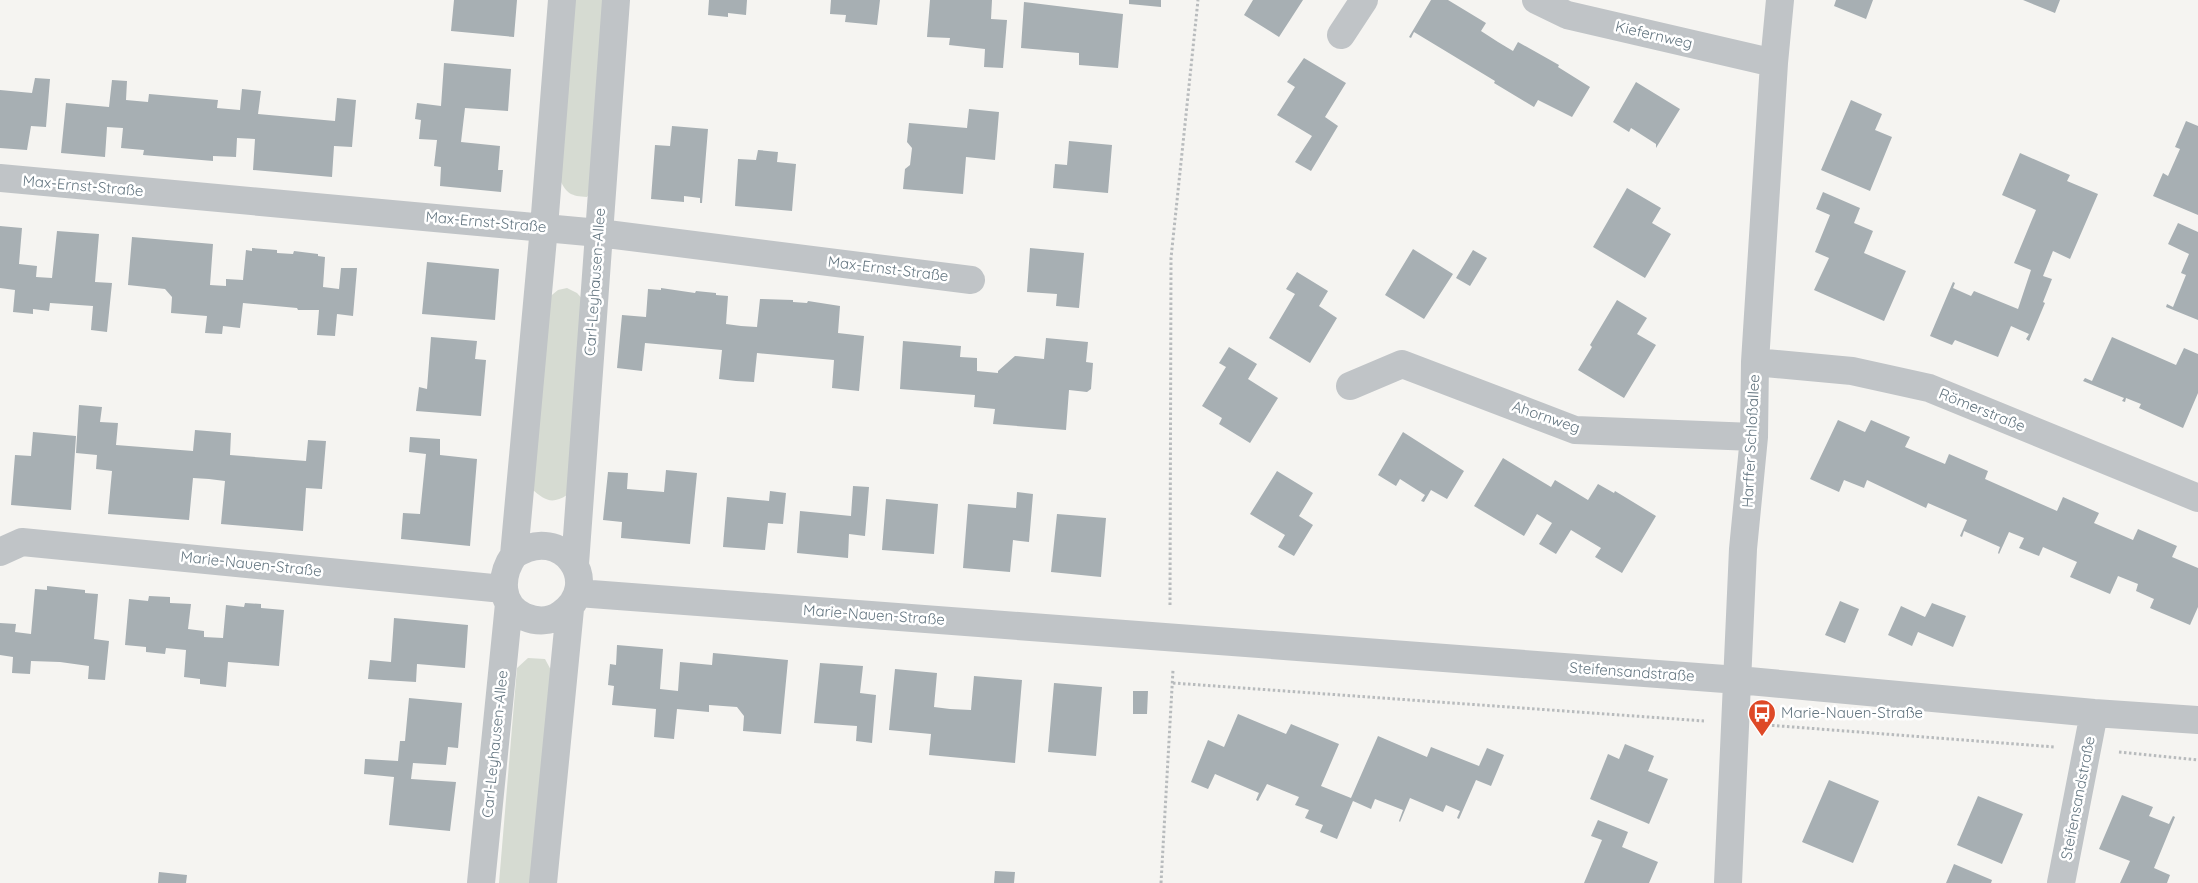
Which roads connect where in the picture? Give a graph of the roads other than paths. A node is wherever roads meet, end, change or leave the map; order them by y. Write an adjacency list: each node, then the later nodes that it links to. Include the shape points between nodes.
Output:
1 (562, 0): 9 (street, Carl-Leyhausen-Allee)
2 (616, 0): 10 (street, Carl-Leyhausen-Allee)
3 (1364, 0): 6 (street)
4 (1536, 0): 7 (street, Kiefernweg, via 1567,15)
5 (1780, 0): 7 (street, Harffer Schloßallee)
6 (1341, 35)
7 (1774, 63): 12 (street, Harffer Schloßallee)
8 (0, 178): 9 (street, Max-Ernst-Straße)
9 (544, 227): 10 (street, Max-Ernst-Straße); 17 (street, Carl-Leyhausen-Allee)
10 (599, 233): 11 (street, Max-Ernst-Straße); 18 (street, Carl-Leyhausen-Allee)
11 (971, 280)
12 (1755, 362): 14 (street, Harffer Schloßallee); 15 (street, Römerstraße, via 1852,371 1929,388)
13 (1350, 386): 14 (street, Ahornweg, via 1402,364 1575,430)
14 (1754, 437): 22 (street, Harffer Schloßallee, via 1743,549)
15 (2198, 498)
16 (0, 552): 19 (street, Marie-Nauen-Straße, via 22,542)
17 (514, 555): 18 (street, via 538,544 566,554); 19 (street, Carl-Leyhausen-Allee, via 506,566)
18 (574, 564): 20 (street, Carl-Leyhausen-Allee, via 580,580)
19 (506, 596): 20 (street, via 519,614 531,620 544,621 556,618); 25 (street, Carl-Leyhausen-Allee)
20 (574, 601): 21 (street, Marie-Nauen-Straße); 26 (street, Carl-Leyhausen-Allee)
21 (1170, 637): 22 (street, Steifensandstraße)
22 (1738, 680): 23 (street, Steifensandstraße); 27 (street, Harffer Schloßallee)
23 (2094, 713): 24 (street, Steifensandstraße); 28 (street, Steifensandstraße)
24 (2198, 720)
25 (481, 883)
26 (543, 883)
27 (1728, 883)
28 (2061, 883)

